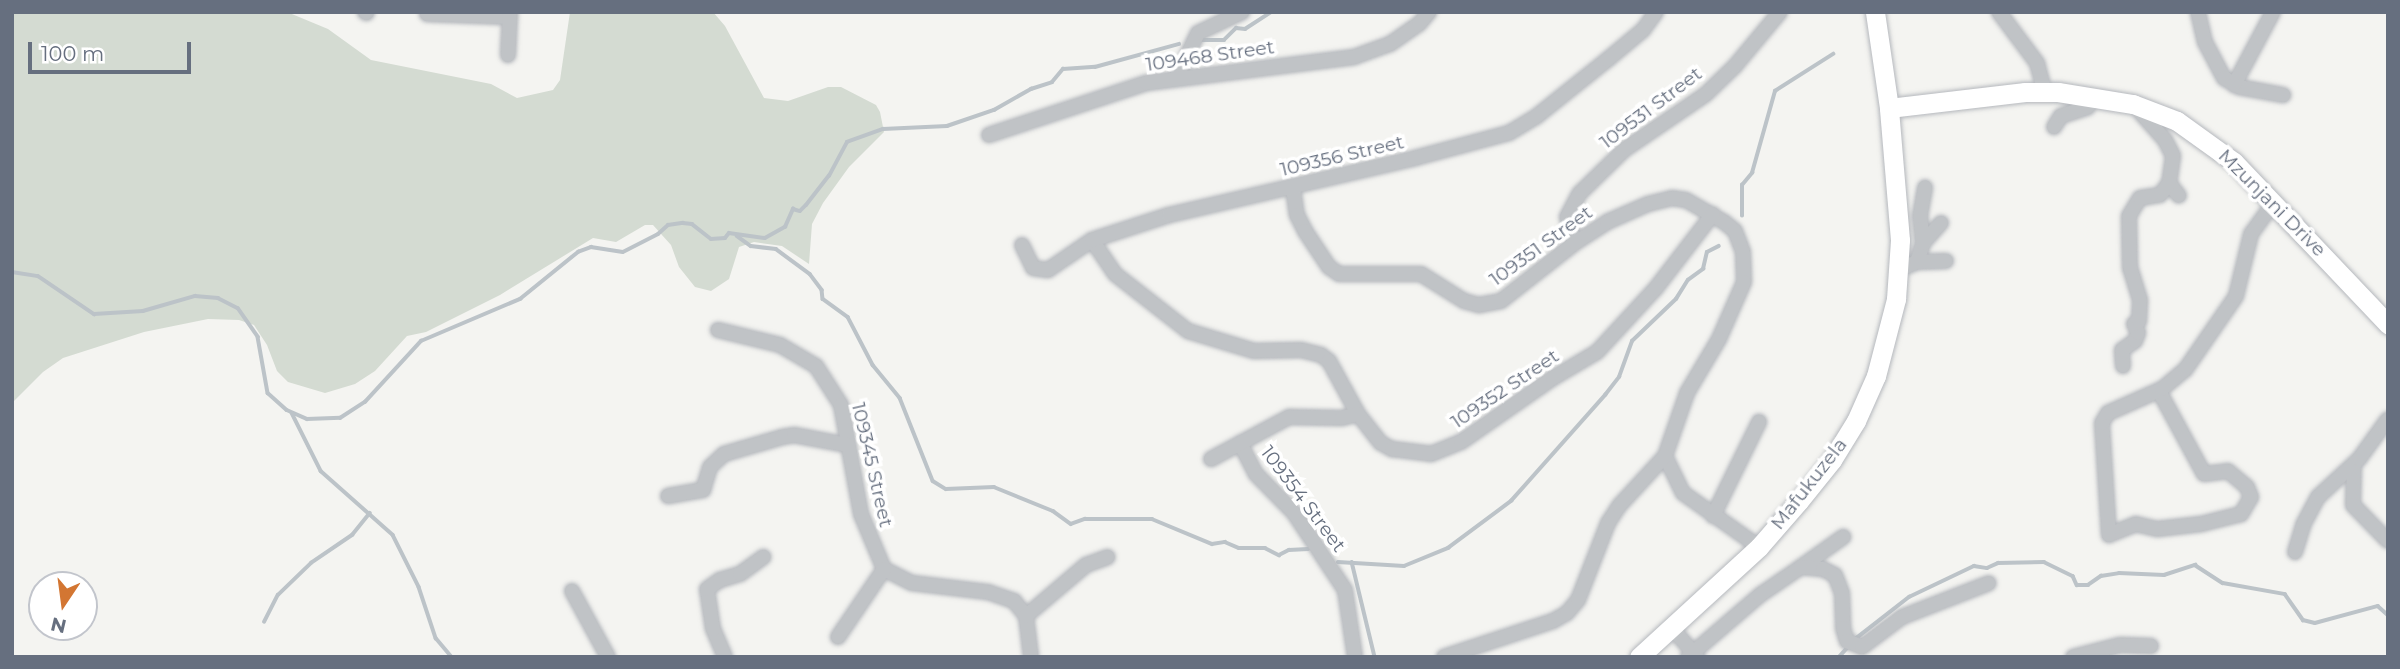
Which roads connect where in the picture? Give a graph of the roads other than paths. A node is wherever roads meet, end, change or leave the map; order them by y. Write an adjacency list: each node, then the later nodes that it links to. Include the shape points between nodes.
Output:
1 (1242, 12): 12 (street, via 1198,33)
2 (1429, 12): 12 (street, 109468 Street, via 1390,44 1354,57)
3 (1656, 12): 23 (street, 109356 Street, via 1643,30 1607,60 1509,133)
4 (1780, 12): 29 (street, 109531 Street, via 1706,94 1624,150 1580,193 1567,217)
5 (1875, 12): 18 (main road, Mafukuzela)
6 (1999, 12): 14 (street, via 2037,62)
7 (2197, 12): 13 (street, via 2214,61)
8 (2273, 12): 13 (street)
9 (427, 14): 10 (street)
10 (510, 15): 11 (street)
11 (508, 55)
12 (1176, 78): 20 (street, 109468 Street, via 1117,90)
13 (2234, 85): 16 (street)
14 (2045, 92): 15 (main road, Mzunjani Drive); 18 (main road, Mzunjani Drive)
15 (2091, 95): 17 (main road, Mzunjani Drive); 19 (street, via 2088,107 2062,116)
16 (2283, 95)
17 (2133, 104): 21 (street, via 2165,139 2173,156); 25 (main road, Mzunjani Drive, via 2177,121 2205,140)
18 (1889, 108): 33 (main road, Mafukuzela)
19 (2054, 127)
20 (989, 135)
21 (2169, 183): 24 (street); 36 (street, via 2160,195 2140,198 2129,216 2130,268 2140,300 2139,321 2134,324 2138,332 2135,341 2122,351)
22 (1925, 187): 30 (street, via 1920,216)
23 (1293, 188): 28 (street, 109356 Street, via 1169,215); 29 (street, 109351 Street, via 1305,231 1317,252 1339,274 1421,274 1479,305 1501,301)
24 (2179, 196)
25 (2274, 202): 34 (main road, Mzunjani Drive); 37 (street, via 2248,241 2236,296 2178,379)
26 (1713, 214): 29 (street, 109351 Street, via 1672,198 1607,222); 38 (street, 109352 Street, via 1656,288 1597,352 1461,442 1431,454 1392,449 1381,443); 43 (street, 109351 Street, via 1735,231 1743,252 1744,282 1719,339 1687,393)
27 (1941, 223): 30 (street)
28 (1092, 240): 31 (street, 109356 Street, via 1042,272 1033,268); 38 (street, 109352 Street, via 1115,274 1188,331 1254,352 1321,355 1329,361)
29 (1575, 243)
30 (1923, 243): 33 (street)
31 (1022, 245)
32 (1946, 261): 33 (street)
33 (1908, 266): 50 (main road, Mafukuzela, via 1876,376 1856,421 1832,460)
34 (2388, 324)
35 (718, 330): 42 (street, 109345 Street, via 780,345 816,366 841,405)
36 (2123, 366)
37 (2159, 391): 37 (street, via 2108,413 2102,423 2109,535 2136,524 2157,529 2241,514 2251,497 2247,487 2228,471 2204,474)
38 (1358, 414): 41 (street, via 1289,418)
39 (2388, 419): 45 (street)
40 (1759, 422): 47 (street)
41 (1240, 443): 44 (street); 66 (street, 109354 Street, via 1256,474 1294,513 1345,590)
42 (848, 445): 46 (street, via 782,437 724,454 710,467 703,490); 55 (street, 109345 Street, via 861,514)
43 (1665, 456): 47 (street, via 1683,493); 67 (street, via 1608,523 1578,600 1567,612 1553,621)
44 (1211, 460)
45 (2354, 464): 49 (street, via 2353,505); 51 (street, via 2318,497)
46 (668, 496)
47 (1713, 516): 50 (street)
48 (1843, 537): 54 (street)
49 (2388, 541)
50 (1759, 547): 59 (main road, Mafukuzela)
51 (2295, 552)
52 (1108, 556): 58 (street, via 1086,565)
53 (763, 557): 64 (street, via 707,589 713,629)
54 (1801, 568): 56 (street, via 1824,569 1835,575 1842,593 1847,641 1862,647 1902,617); 62 (street, via 1775,582)
55 (884, 569): 58 (street, via 912,583 1003,596); 60 (street)
56 (1989, 583)
57 (572, 591): 63 (street)
58 (1026, 616): 65 (street)
59 (1671, 627): 62 (street); 68 (main road, Mafukuzela)
60 (838, 637)
61 (2151, 646): 69 (street, via 2120,645)
62 (1693, 655)
63 (608, 657)
64 (725, 657)
65 (1031, 657)
66 (1355, 657)
67 (1444, 657)
68 (1639, 657)
69 (2073, 657)

